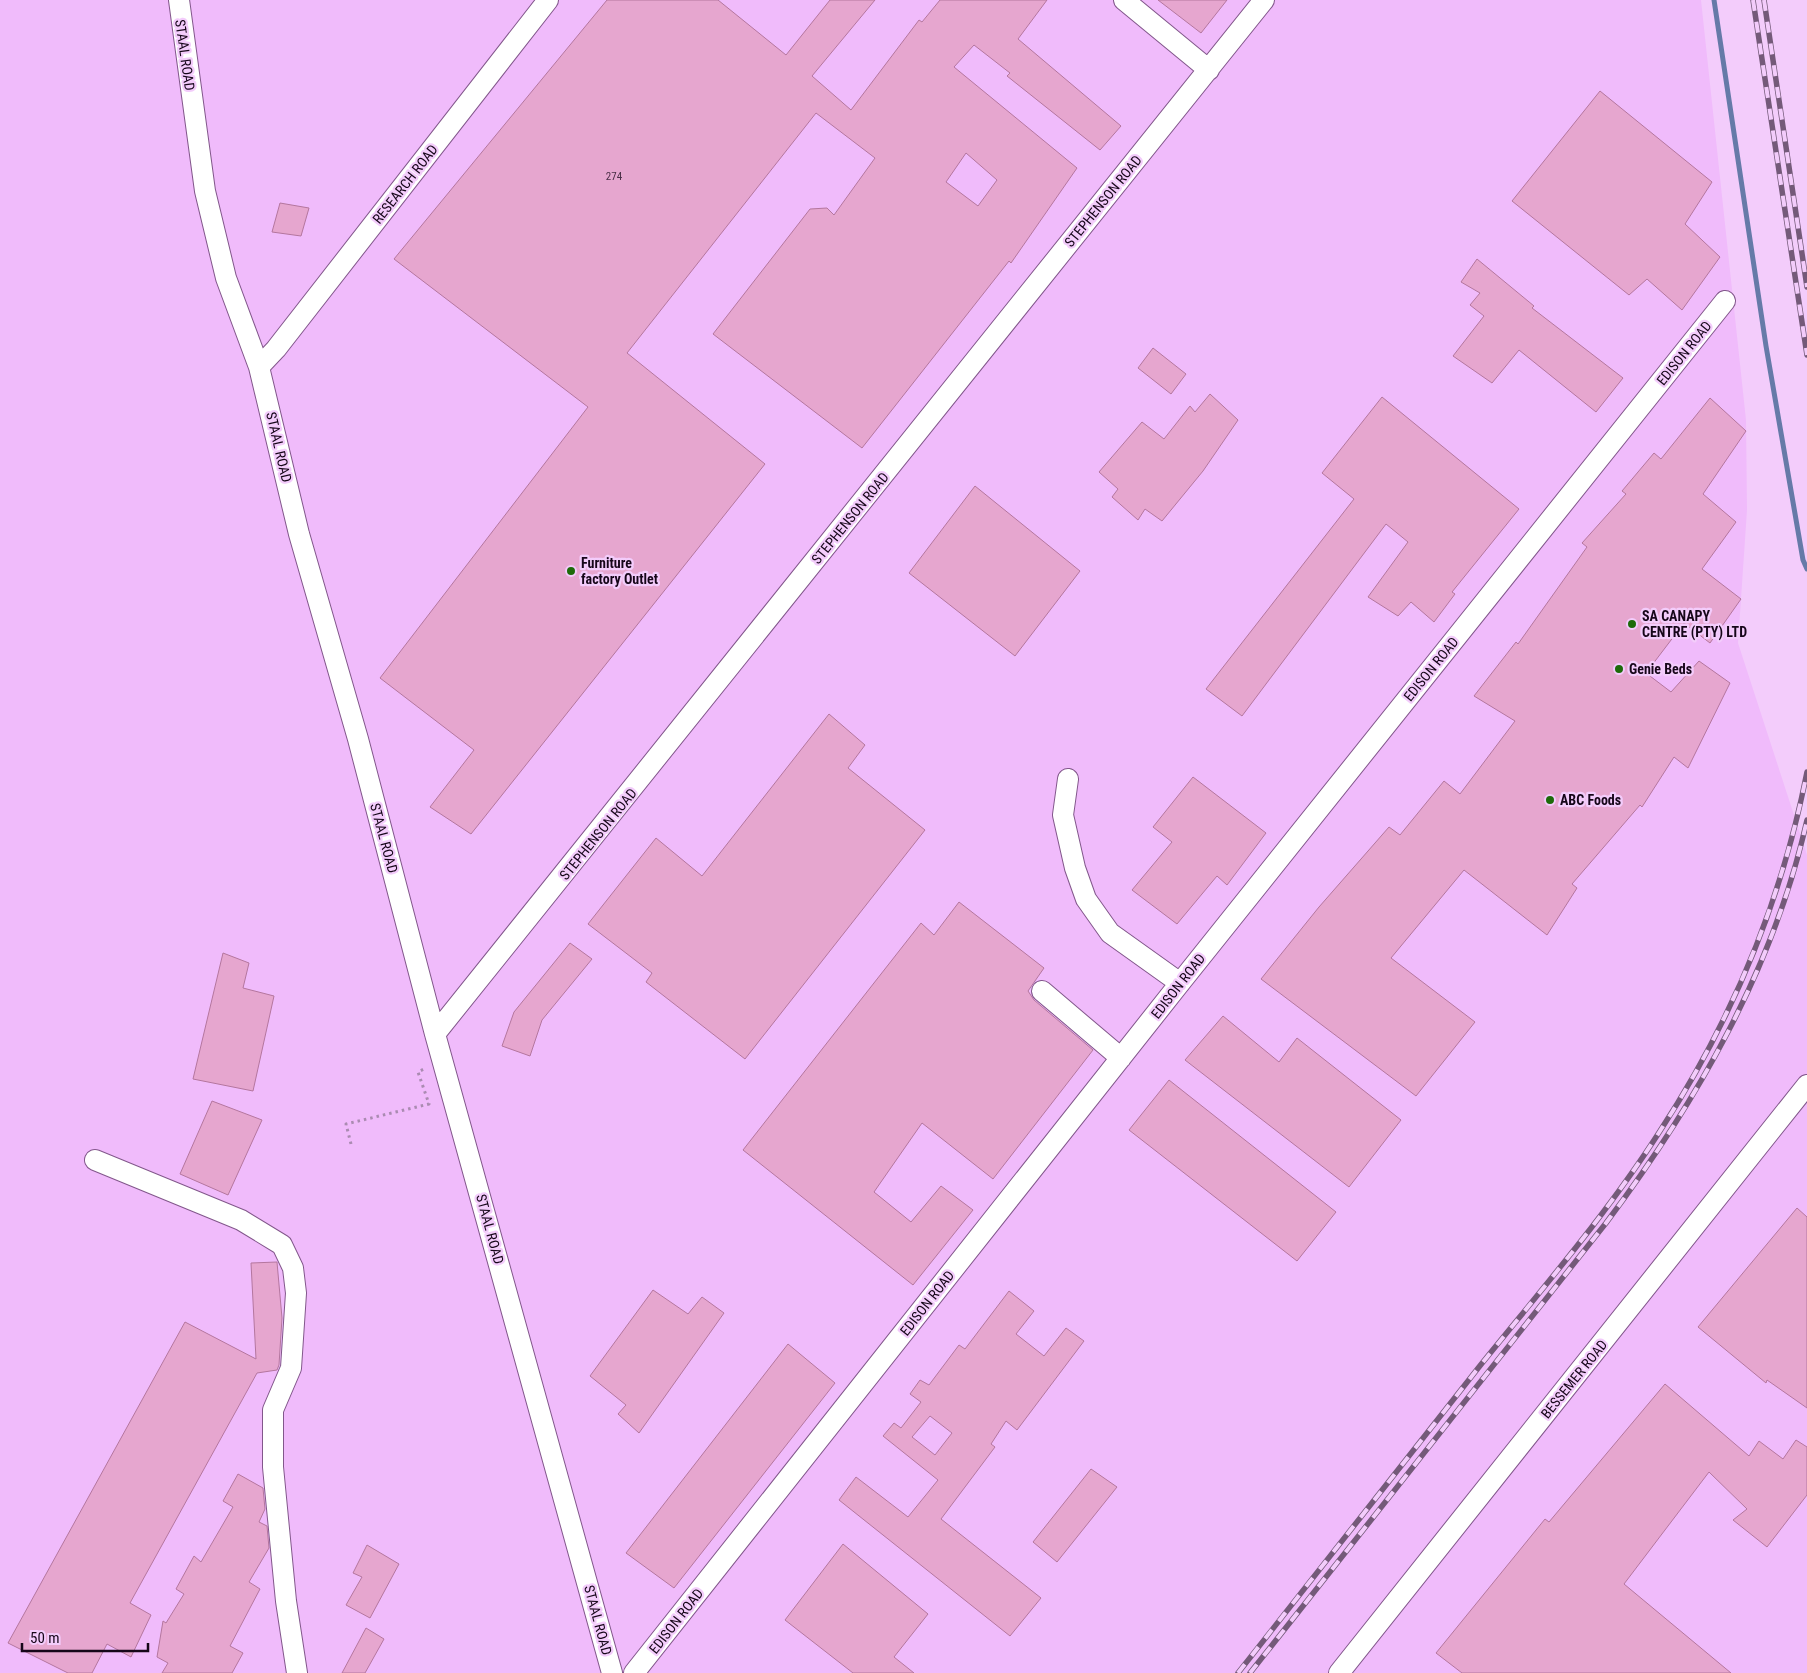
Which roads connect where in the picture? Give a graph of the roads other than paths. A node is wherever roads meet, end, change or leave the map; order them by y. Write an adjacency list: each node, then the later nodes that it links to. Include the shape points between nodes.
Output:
1 (179, 0): 7 (street, STAAL ROAD, via 205,191 216,225 226,278)
2 (548, 0): 7 (street, RESEARCH ROAD, via 282,342)
3 (1124, 0): 5 (street)
4 (1264, 0): 5 (street, STEPHENSON ROAD)
5 (1209, 70): 11 (street, STEPHENSON ROAD)
6 (1726, 301): 9 (street, EDISON ROAD)
7 (259, 367): 11 (street, STAAL ROAD, via 299,534 358,739)
8 (1068, 779): 9 (street, via 1063,815 1086,899 1110,933)
9 (1180, 983): 12 (street, EDISON ROAD)
10 (1042, 991): 12 (street)
11 (435, 1034): 16 (street, STAAL ROAD)
12 (1121, 1058): 17 (street, EDISON ROAD)
13 (1807, 1084): 18 (street, BESSEMER ROAD)
14 (95, 1160): 15 (street, via 241,1220 282,1245 293,1268 296,1293 291,1368 273,1410 273,1466 286,1601)
15 (297, 1673)
16 (612, 1673)
17 (634, 1673)
18 (1339, 1673)

